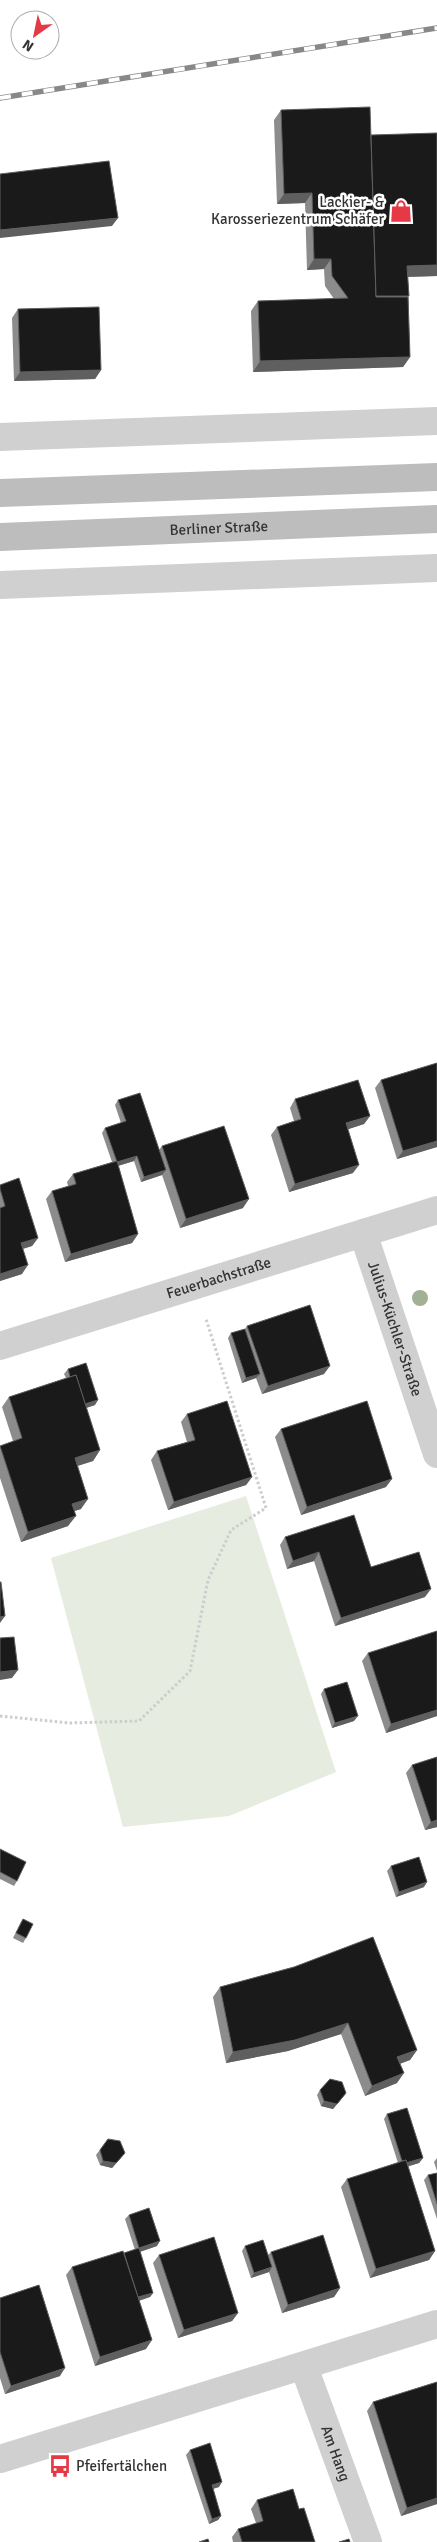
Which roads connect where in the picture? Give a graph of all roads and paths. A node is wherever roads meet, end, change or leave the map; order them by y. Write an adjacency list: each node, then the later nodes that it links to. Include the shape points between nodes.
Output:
1 (437, 421): 2 (street)
2 (0, 437)
3 (437, 477): 4 (main road)
4 (0, 493)
5 (437, 519): 6 (main road, Berliner Straße)
6 (0, 537)
7 (437, 568): 8 (street)
8 (0, 585)
9 (437, 1210): 10 (street, Feuerbachstraße)
10 (363, 1233): 11 (street, Feuerbachstraße); 13 (street, Julius-Küchler-Straße)
11 (195, 1285): 12 (street, Feuerbachstraße); 14 (path, via 266,1508 231,1530 208,1580 190,1671 138,1722 70,1723)
12 (0, 1346)
13 (437, 1454)
14 (0, 1716)
15 (437, 2324): 16 (street)
16 (304, 2367): 17 (street); 18 (street, Am Hang)
17 (0, 2459)
18 (368, 2542)

